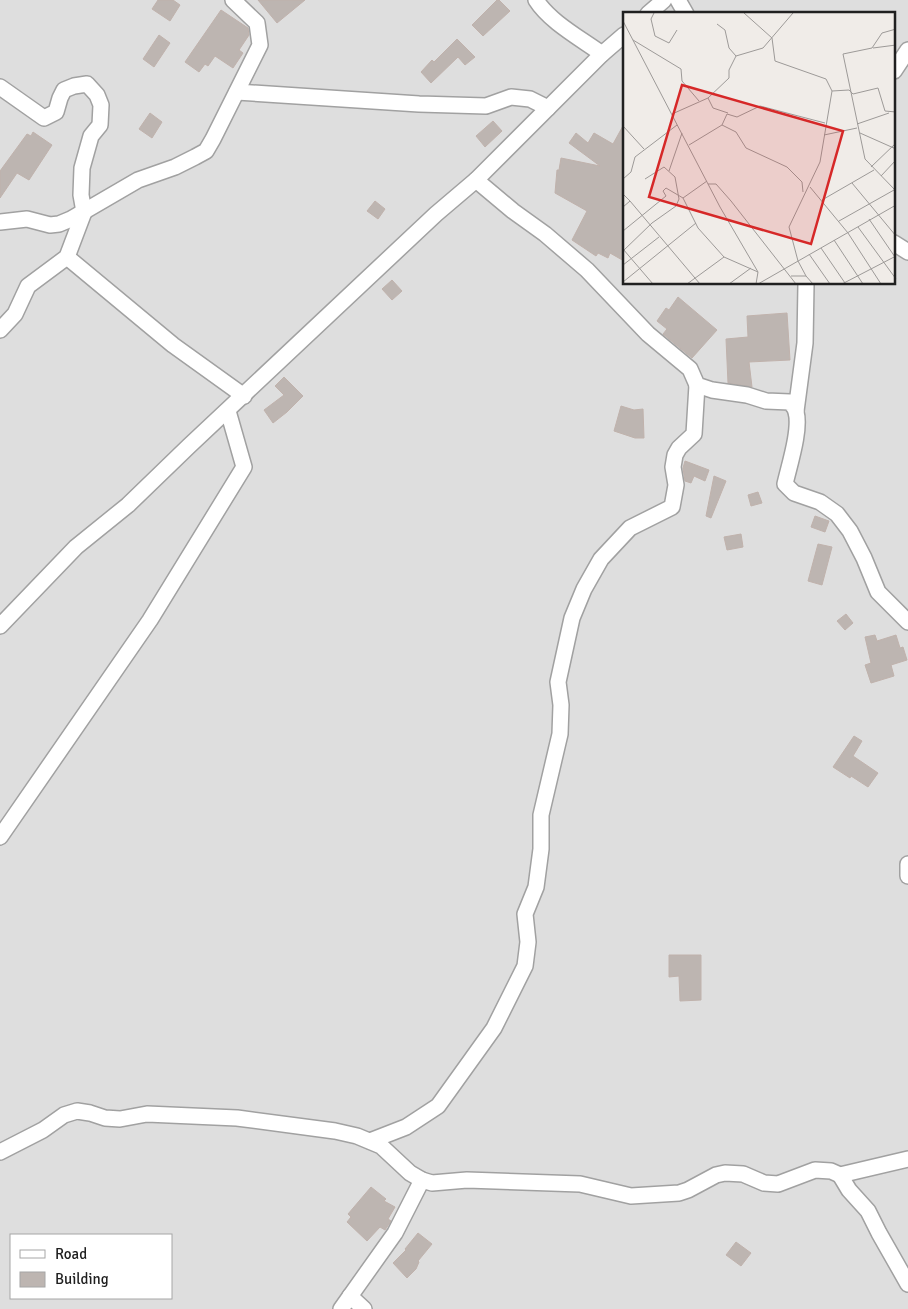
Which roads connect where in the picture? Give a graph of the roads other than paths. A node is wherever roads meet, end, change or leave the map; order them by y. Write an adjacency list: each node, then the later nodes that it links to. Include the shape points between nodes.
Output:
1 (233, 0): 12 (street, via 257,23 260,45)
2 (536, 0): 9 (street, via 544,12)
3 (664, 0): 5 (street)
4 (678, 0): 6 (street)
5 (650, 12)
6 (685, 12)
7 (623, 36): 9 (street)
8 (908, 50): 10 (street)
9 (602, 54): 13 (street)
10 (896, 68)
11 (0, 87): 15 (street, via 44,118 56,112 64,90 87,84 97,95 101,105 100,125 91,136 82,168)
12 (237, 92): 13 (street, via 486,106 511,98 530,99); 15 (street, via 206,151 175,167 138,180)
13 (548, 108): 14 (street)
14 (476, 180): 22 (street, via 587,270 648,334 690,369); 23 (street)
15 (84, 212): 16 (street, via 59,224 27,219); 19 (street)
16 (0, 222)
17 (896, 245): 18 (street)
18 (908, 252)
19 (67, 257): 21 (street, via 28,286 15,314); 23 (street, via 173,345)
20 (806, 285): 25 (street, via 805,343)
21 (0, 330)
22 (697, 385): 25 (street, via 747,394 766,401 790,402); 31 (street, via 694,434 675,455 676,485 672,507 630,528 601,558 572,618 558,682 560,734 541,815 536,887 525,914 528,942 525,966 494,1028 438,1106 406,1127)
23 (244, 396): 24 (street)
24 (228, 411): 27 (street, via 128,505 76,547); 28 (street, via 244,467 150,620)
25 (796, 411): 26 (street, via 794,448 785,484 794,493 820,502 837,514 850,531 878,592)
26 (908, 622)
27 (0, 626)
28 (0, 836)
29 (908, 864): 30 (street)
30 (908, 876)
31 (370, 1142): 32 (street, via 335,1131 237,1118 147,1114 105,1118 77,1111); 35 (street, via 381,1146)
32 (0, 1152)
33 (908, 1159): 34 (street)
34 (840, 1175): 35 (street, via 815,1170 778,1184 764,1183 743,1174 725,1173 679,1193 631,1196 580,1184 467,1180 432,1183); 36 (street, via 868,1212)
35 (422, 1180): 37 (street, via 395,1233)
36 (908, 1284)
37 (350, 1296): 38 (street); 39 (street)
38 (340, 1309)
39 (364, 1309)

